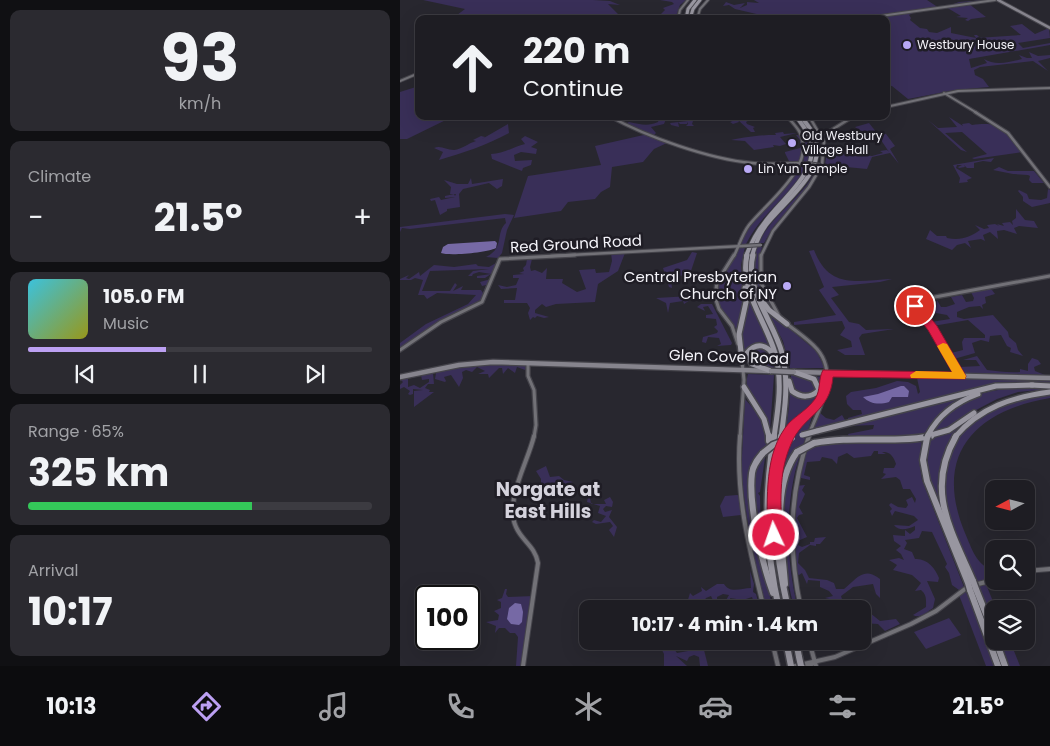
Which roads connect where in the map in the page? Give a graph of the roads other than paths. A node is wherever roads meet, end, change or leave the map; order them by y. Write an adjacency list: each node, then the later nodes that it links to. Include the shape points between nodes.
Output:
1 (688, 0): 6 (street)
2 (695, 0): 7 (highway)
3 (700, 0): 8 (highway)
4 (708, 0): 9 (street)
5 (998, 0): 10 (street); 11 (main road)
6 (679, 15)
7 (687, 15)
8 (691, 15)
9 (699, 15)
10 (888, 15)
11 (1050, 27)
12 (415, 75): 13 (street)
13 (400, 81)
14 (1050, 88): 15 (street)
15 (944, 93): 16 (street); 31 (street, via 1009,134)
16 (890, 106)
17 (616, 120): 28 (street, via 689,149 743,162)
18 (791, 120): 25 (street)
19 (800, 120): 34 (highway, via 811,140 813,154 810,165 755,233 747,251)
20 (804, 120): 36 (highway, via 816,140 816,162 808,178 758,237 751,262)
21 (811, 120): 24 (street)
22 (844, 120): 23 (street)
23 (832, 132): 24 (street); 26 (street)
24 (820, 134): 25 (street, bridge); 26 (street)
25 (804, 135): 27 (street)
26 (823, 139): 30 (street, via 825,153)
27 (804, 158): 28 (street); 29 (street)
28 (794, 162): 29 (street)
29 (801, 164): 30 (street, bridge); 33 (street, via 750,223)
30 (821, 165): 32 (street, via 816,179)
31 (1050, 187)
32 (763, 245): 33 (street, Red Ground Road, bridge); 37 (street, via 762,284 771,304)
33 (738, 246): 38 (street, Red Ground Road, via 500,259 482,302 434,327); 39 (street, via 719,278 715,297 734,330)
34 (745, 270): 39 (highway, via 746,301 740,332); 41 (highway, via 749,292)
35 (1050, 276): 46 (street, via 913,301 933,328)
36 (754, 286): 37 (highway, via 768,308); 41 (highway, via 776,333)
37 (787, 324): 45 (street, via 818,351)
38 (400, 350)
39 (741, 352): 42 (street)
40 (528, 363): 42 (main road, Glen Cove Road); 47 (main road, Glen Cove Road, via 469,363); 73 (street, via 528,376 535,389 536,428 520,475 512,516 515,528 536,552 538,563)
41 (782, 368): 43 (highway, via 768,347 758,345 748,350 747,356 752,364); 44 (highway, via 794,393 807,397 819,391 816,380); 54 (highway); 55 (highway, via 786,395)
42 (745, 370): 43 (main road, Glen Cove Road); 51 (street)
43 (771, 371): 44 (main road, Glen Cove Road, bridge)
44 (794, 372): 45 (main road, Glen Cove Road)
45 (827, 373): 46 (main road, Glen Cove Road); 53 (street)
46 (960, 376): 48 (main road, Glen Cove Road)
47 (400, 377)
48 (1050, 378)
49 (1033, 385): 50 (highway); 59 (highway, via 997,389 969,397 941,415 927,437 923,460 926,481); 61 (highway, bridge, via 996,386 802,435 773,445 762,454 754,468 752,489 769,584)
50 (1050, 386)
51 (744, 387): 54 (highway, via 767,424); 60 (street, via 740,479)
52 (1050, 391): 59 (highway, via 1013,398 985,410 960,430 947,452 941,481 943,507); 63 (highway, bridge, via 998,400 954,428 934,435 911,439 843,439 814,443 797,452 788,464 783,483 781,542)
53 (824, 395): 55 (highway, via 788,434); 64 (street, via 798,471 792,507 792,562)
54 (771, 452): 61 (highway, via 766,523)
55 (776, 470): 62 (highway, via 774,528)
56 (1050, 569): 57 (street)
57 (1035, 570)
58 (985, 582): 59 (street)
59 (972, 586): 65 (highway); 72 (street, via 925,618); 77 (highway)
60 (762, 600)
61 (777, 600)
62 (786, 600)
63 (787, 600)
64 (798, 600)
65 (985, 614)
66 (774, 650): 74 (street)
67 (788, 650): 71 (highway)
68 (798, 650): 75 (highway, bridge)
69 (811, 650): 72 (street)
70 (999, 650): 78 (highway)
71 (792, 664): 72 (street)
72 (815, 664): 76 (street)
73 (522, 666)
74 (778, 666)
75 (801, 666)
76 (808, 666)
77 (998, 666)
78 (1004, 666)

